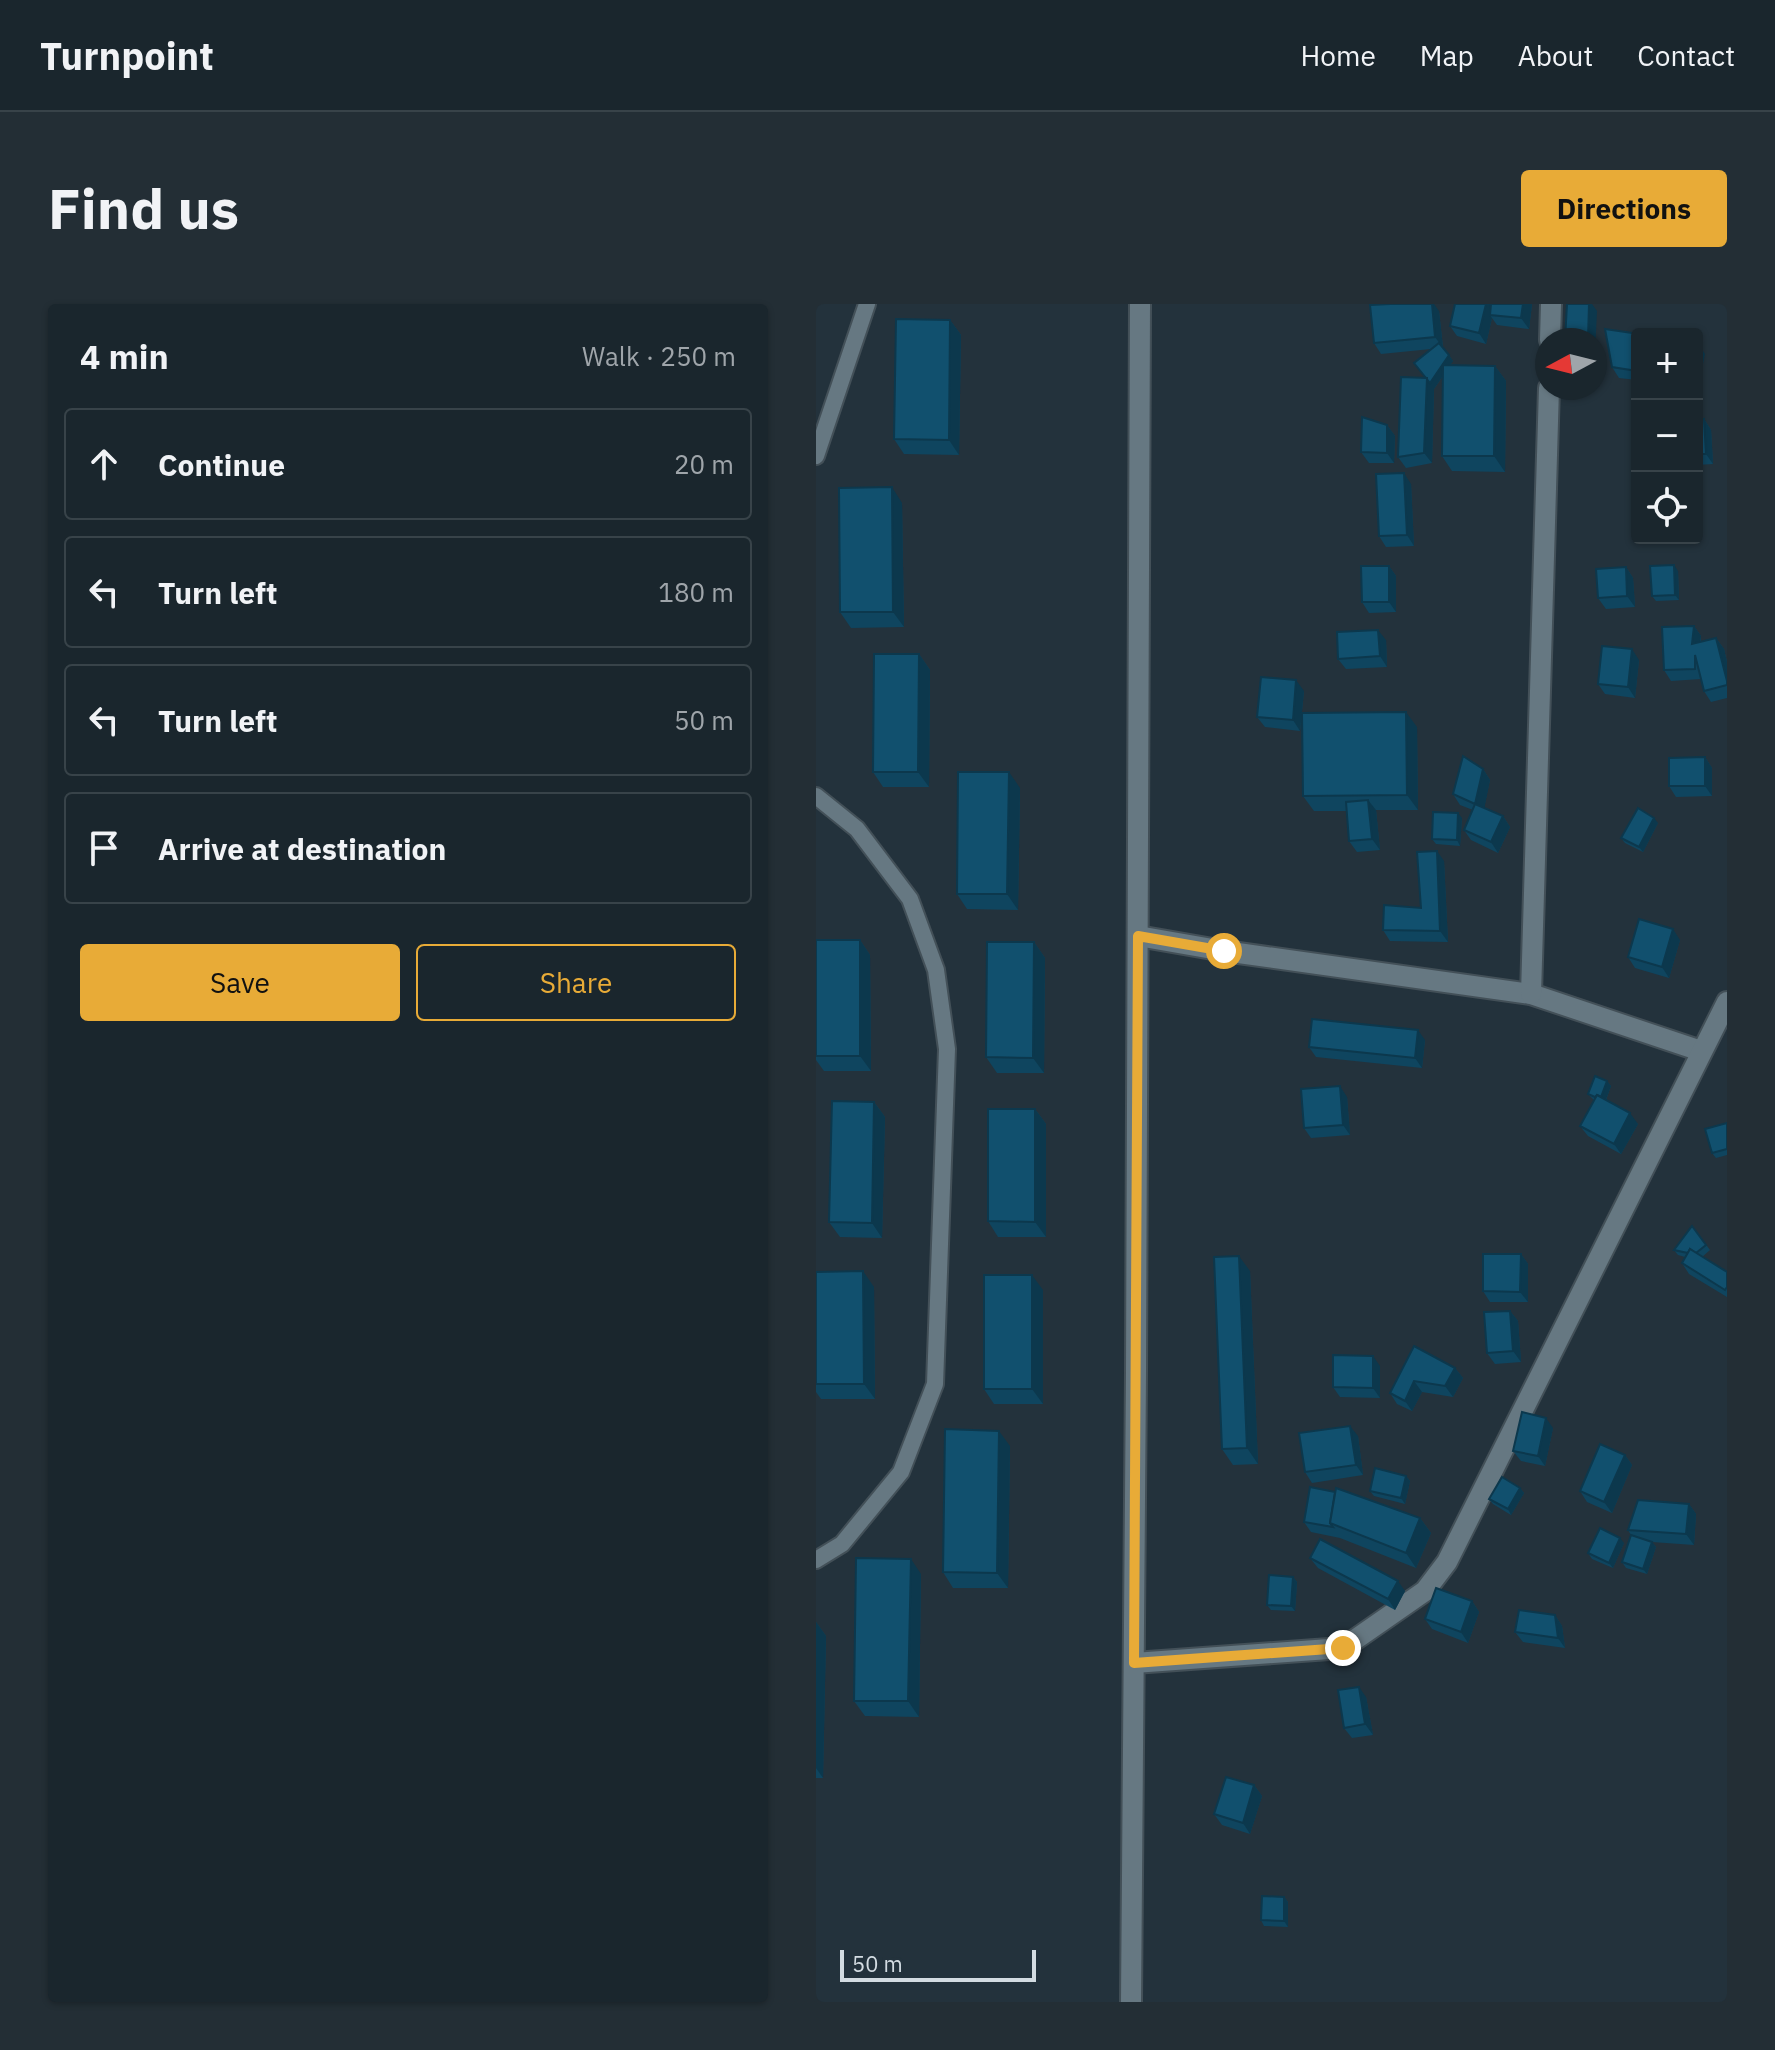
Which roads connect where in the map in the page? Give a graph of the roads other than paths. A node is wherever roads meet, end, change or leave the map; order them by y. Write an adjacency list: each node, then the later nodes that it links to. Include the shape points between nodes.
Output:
1 (867, 304): 6 (lane)
2 (1140, 304): 8 (street)
3 (1551, 304): 4 (street)
4 (1550, 328)
5 (1549, 400): 9 (street)
6 (816, 456)
7 (816, 796): 12 (lane, via 857,829 910,899 936,970 947,1049 935,1384 901,1472 842,1544)
8 (1138, 936): 9 (street); 13 (street)
9 (1531, 994): 11 (street)
10 (1727, 1002): 11 (street)
11 (1701, 1051): 13 (street, via 1447,1562 1425,1591 1343,1648)
12 (816, 1560)
13 (1134, 1663): 14 (street)
14 (1131, 2002)

